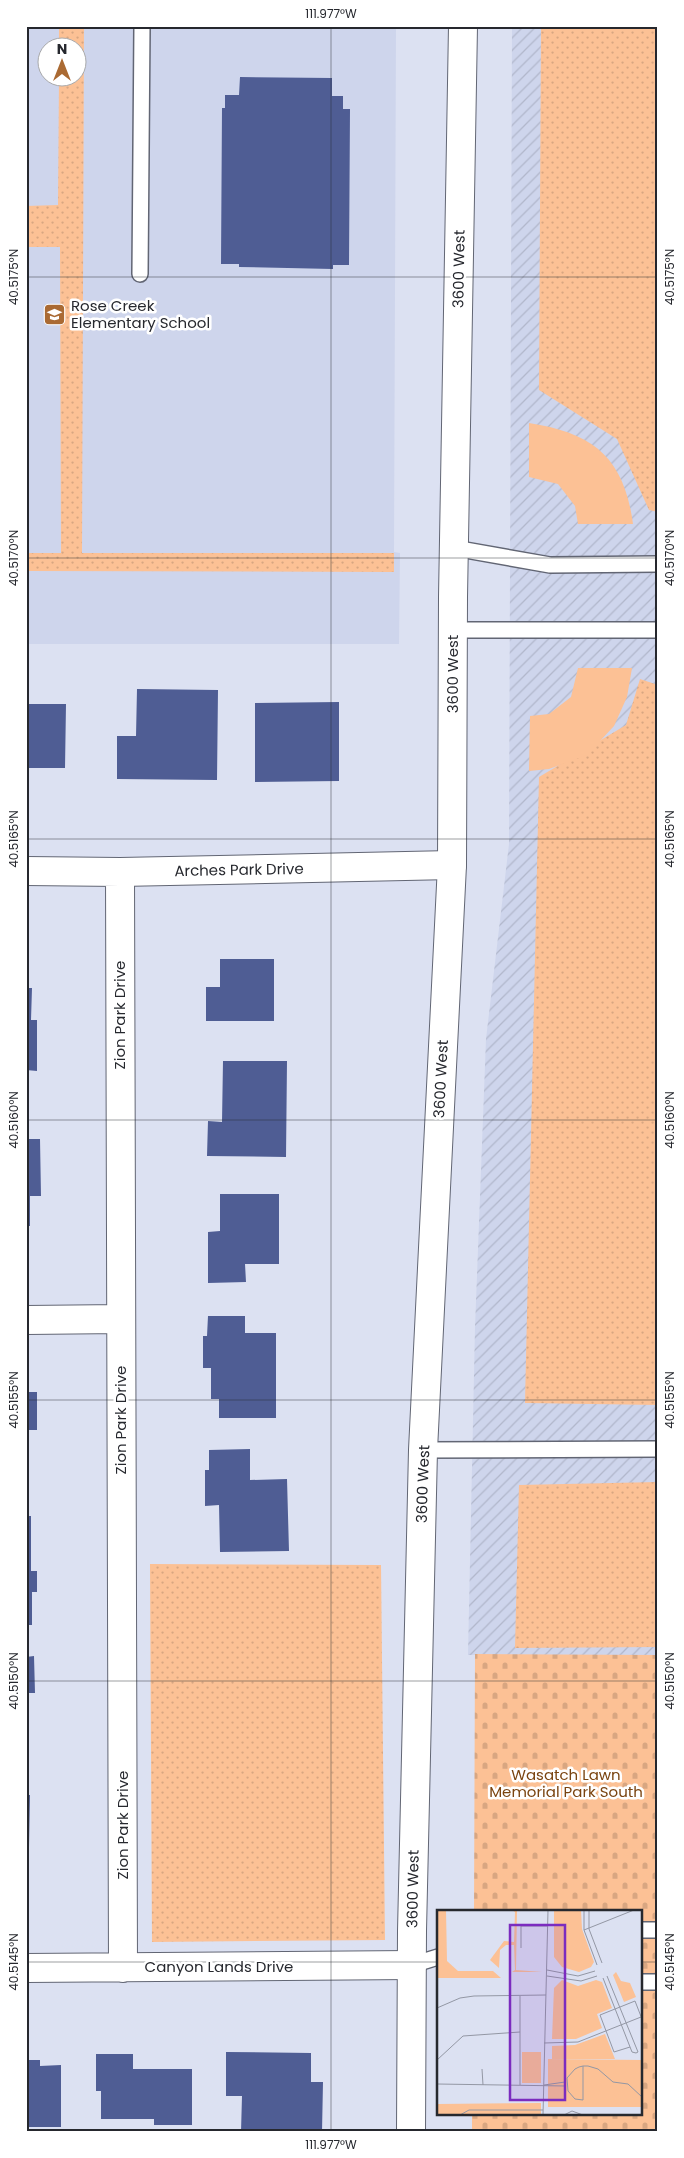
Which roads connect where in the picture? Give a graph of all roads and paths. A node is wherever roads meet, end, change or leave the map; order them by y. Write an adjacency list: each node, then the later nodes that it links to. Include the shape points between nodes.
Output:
1 (142, 26): 3 (lane)
2 (463, 26): 4 (main road, 3600 West)
3 (140, 274)
4 (454, 548): 5 (lane, via 550,565); 6 (main road, 3600 West)
5 (658, 564)
6 (453, 630): 7 (lane); 8 (main road, 3600 West)
7 (658, 630)
8 (452, 864): 10 (main road, Arches Park Drive); 14 (main road, 3600 West)
9 (26, 871): 10 (main road, Arches Park Drive)
10 (120, 872): 12 (main road, Zion Park Drive)
11 (26, 1320): 12 (main road)
12 (121, 1320): 19 (main road, Zion Park Drive)
13 (658, 1449): 14 (lane)
14 (423, 1450): 20 (main road, 3600 West)
15 (642, 1930): 16 (lane)
16 (658, 1930)
17 (437, 1958): 20 (lane)
18 (26, 1968): 19 (main road, Canyon Lands Drive)
19 (123, 1968): 20 (main road, Canyon Lands Drive)
20 (425, 1968): 23 (main road, 3600 West)
21 (642, 1982): 22 (lane)
22 (658, 1982)
23 (411, 2132)

